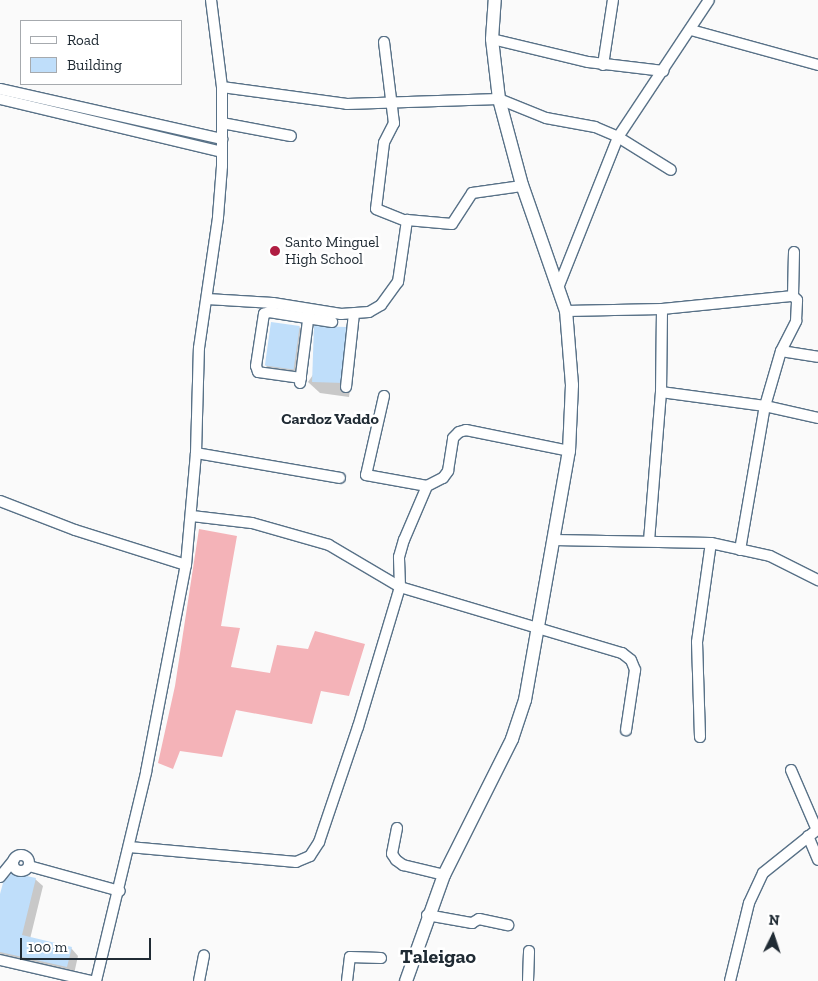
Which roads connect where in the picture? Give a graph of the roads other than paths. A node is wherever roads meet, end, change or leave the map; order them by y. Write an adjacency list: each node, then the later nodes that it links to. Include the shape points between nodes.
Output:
1 (211, 0): 11 (street)
2 (495, 0): 6 (main road)
3 (613, 0): 8 (street)
4 (709, 0): 5 (street)
5 (691, 30): 9 (street); 10 (street)
6 (492, 39): 8 (street); 14 (main road)
7 (384, 42): 15 (street)
8 (603, 65): 10 (street)
9 (818, 65)
10 (663, 71): 18 (street)
11 (222, 87): 15 (street, via 346,104); 16 (street)
12 (0, 89): 19 (street)
13 (0, 99): 20 (street)
14 (499, 99): 15 (street); 18 (street, via 546,118 595,127); 22 (main road)
15 (390, 102): 23 (street, via 394,123 384,143 376,209)
16 (222, 123): 17 (street); 19 (street)
17 (291, 136)
18 (618, 137): 21 (street); 25 (street)
19 (222, 139): 20 (street)
20 (222, 152): 27 (street, via 218,217)
21 (671, 170)
22 (522, 186): 23 (street, via 472,193 452,224); 25 (main road)
23 (406, 221): 30 (street, via 398,282 381,305 369,312)
24 (794, 252): 26 (street)
25 (558, 288): 29 (main road)
26 (793, 296): 28 (street); 33 (street, via 797,300 796,322)
27 (207, 299): 31 (street); 41 (street, via 199,348)
28 (662, 309): 29 (street); 36 (street)
29 (566, 311): 40 (main road, via 572,385)
30 (354, 313): 31 (street); 35 (street)
31 (309, 314): 31 (street, via 300,381 258,372 256,366 264,314); 32 (street)
32 (332, 322)
33 (781, 351): 34 (street); 38 (street)
34 (818, 357)
35 (346, 387)
36 (660, 392): 38 (street); 47 (street)
37 (384, 396): 43 (street, via 366,475)
38 (765, 406): 39 (street); 49 (street)
39 (818, 418)
40 (569, 450): 43 (street, via 466,430 453,438 448,471 443,478); 46 (main road)
41 (196, 453): 42 (street); 45 (street)
42 (340, 478)
43 (427, 486): 52 (street, via 399,556)
44 (0, 502): 50 (street)
45 (192, 516): 50 (street); 52 (street, via 252,523 330,544)
46 (554, 540): 47 (street); 53 (main road)
47 (649, 542): 48 (street)
48 (711, 543): 49 (street); 55 (street, via 697,642)
49 (740, 550): 51 (street, via 770,556)
50 (186, 565): 60 (street)
51 (818, 580)
52 (400, 587): 53 (street); 60 (street, via 358,727 319,842 310,856 296,862)
53 (536, 630): 54 (street, via 622,653 631,660 635,670); 62 (main road, via 524,700 512,739)
54 (626, 730)
55 (700, 737)
56 (791, 770): 58 (street)
57 (396, 828): 62 (street, via 392,854 396,860 403,865)
58 (818, 829): 59 (street)
59 (808, 836): 61 (street); 77 (street, via 763,873 749,903)
60 (129, 847): 64 (street)
61 (818, 860)
62 (444, 875): 65 (main road)
63 (0, 876): 64 (street, via 17,856 25,856 29,866)
64 (120, 891): 72 (street)
65 (427, 915): 66 (street, via 472,924 479,919); 75 (main road)
66 (508, 925)
67 (529, 951): 76 (street)
68 (204, 955): 73 (street)
69 (381, 958): 74 (street, via 350,957)
70 (0, 960): 71 (street)
71 (91, 981)
72 (96, 981)
73 (199, 981)
74 (347, 981)
75 (406, 981)
76 (528, 981)
77 (730, 981)

